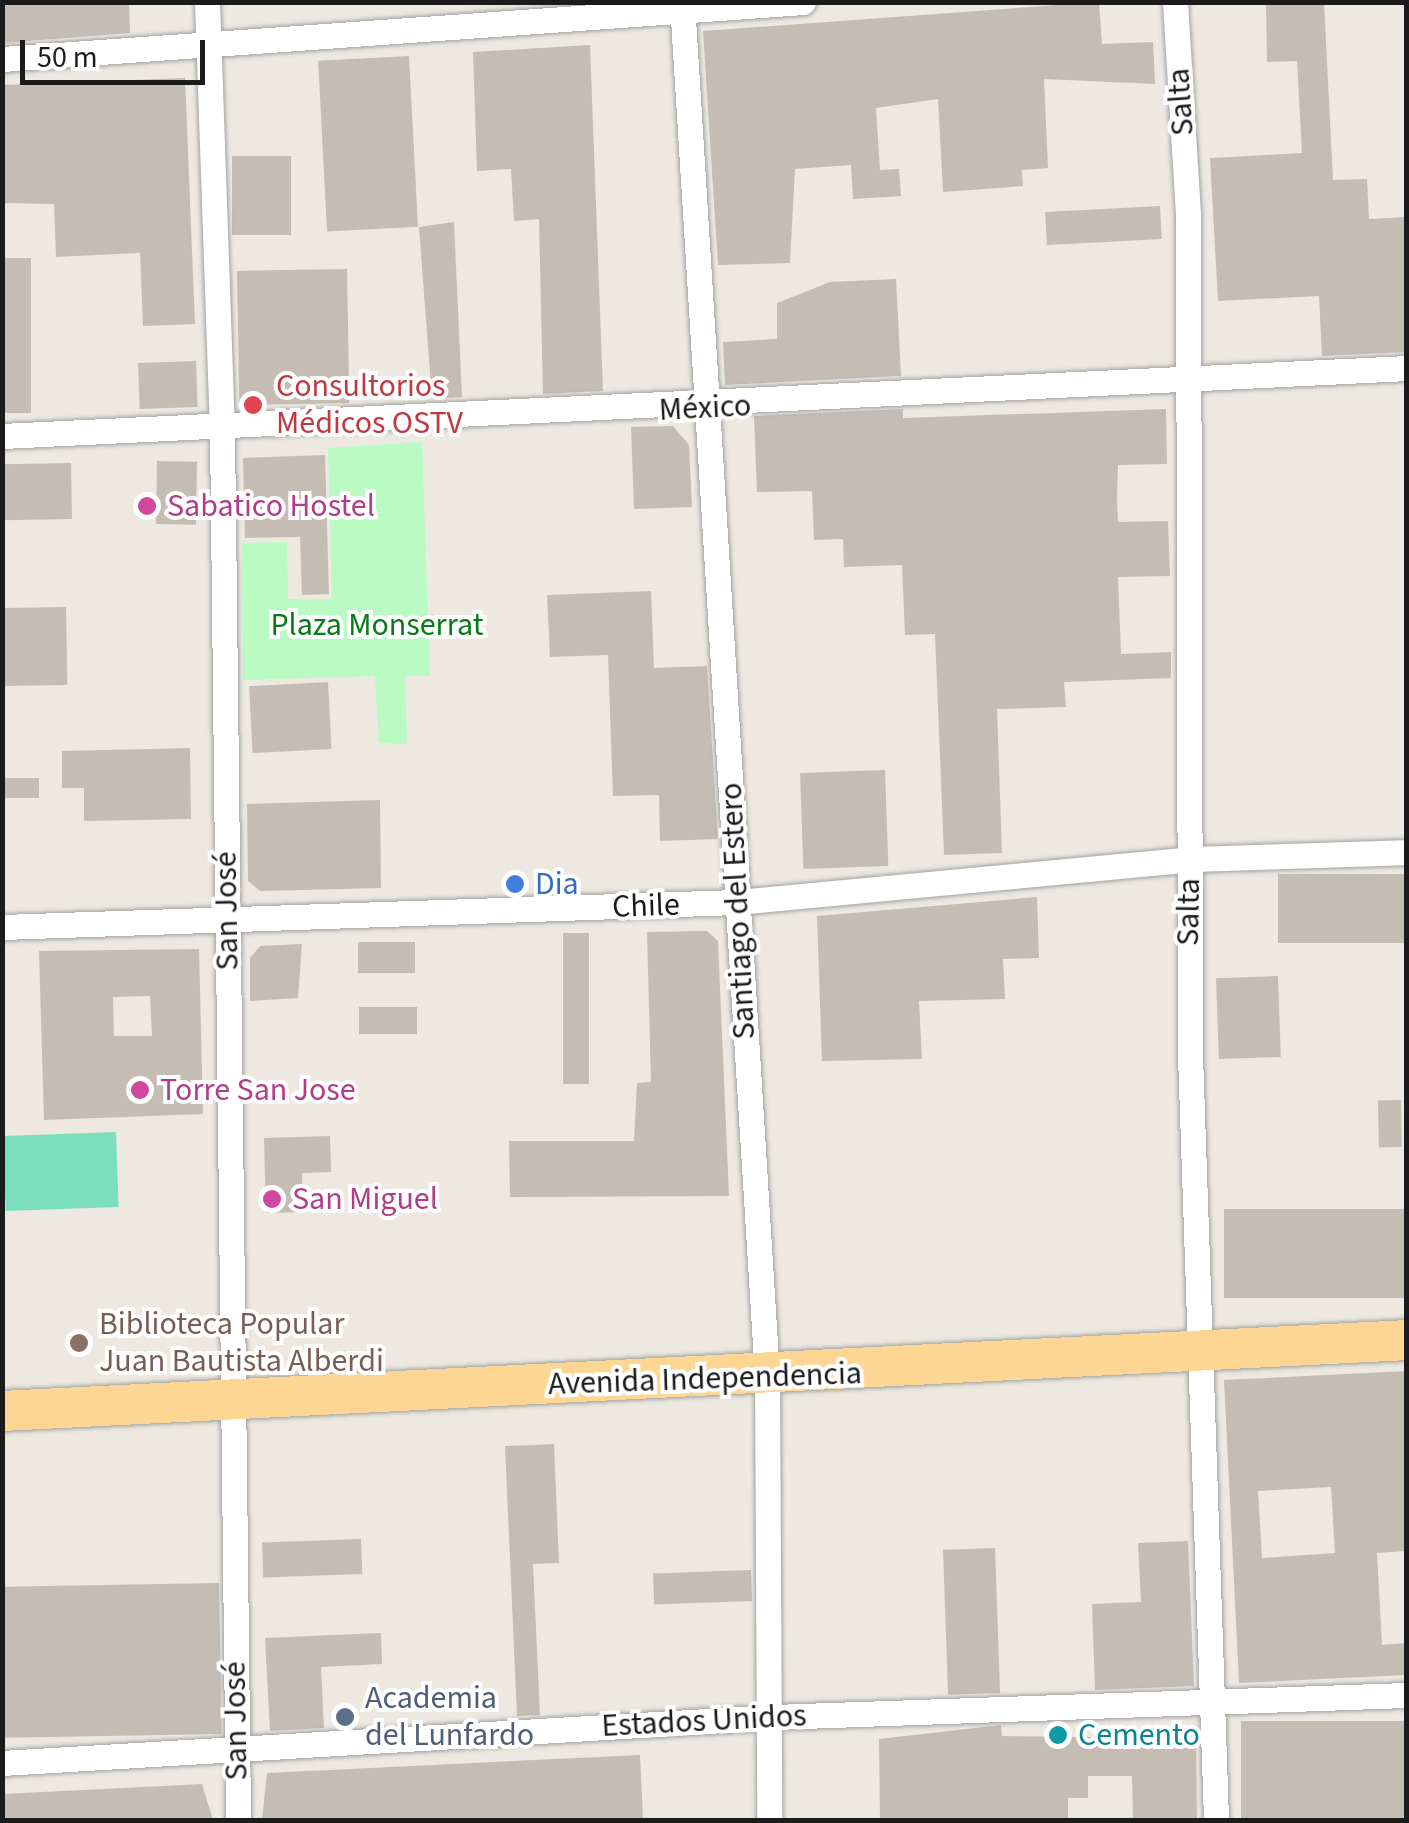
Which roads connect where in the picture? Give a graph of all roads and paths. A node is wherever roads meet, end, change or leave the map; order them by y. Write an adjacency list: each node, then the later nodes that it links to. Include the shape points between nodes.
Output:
1 (207, 2): 5 (street, San José)
2 (803, 2): 4 (street)
3 (1175, 2): 8 (street, Salta)
4 (682, 7): 5 (street); 9 (street, Santiago del Estero)
5 (210, 38): 6 (street); 10 (street, San José)
6 (2, 60)
7 (1406, 368): 8 (street, México)
8 (1190, 384): 9 (street, México); 13 (street, Salta)
9 (708, 408): 10 (street, México); 14 (street, Santiago del Estero)
10 (222, 429): 11 (street, México); 15 (street, San José)
11 (2, 436)
12 (1406, 852): 13 (street, Chile)
13 (1190, 859): 14 (street, Chile); 18 (street, Salta)
14 (738, 902): 15 (street, Chile); 19 (street, Santiago del Estero)
15 (227, 924): 16 (street, Chile); 20 (street, San José)
16 (2, 928)
17 (1406, 1340): 18 (main road, Avenida Independencia)
18 (1207, 1355): 19 (main road, Avenida Independencia); 23 (street, Salta)
19 (766, 1376): 20 (main road, Avenida Independencia); 24 (street, Santiago del Estero)
20 (233, 1400): 21 (main road, Avenida Independencia); 25 (street, San José)
21 (2, 1411)
22 (1406, 1696): 23 (street, Estados Unidos)
23 (1215, 1702): 24 (street, Estados Unidos); 29 (street, Salta)
24 (773, 1717): 25 (street, Estados Unidos); 28 (street, Santiago del Estero)
25 (236, 1744): 26 (street, Estados Unidos); 27 (street, San José)
26 (2, 1763)
27 (238, 1820)
28 (769, 1820)
29 (1216, 1820)

